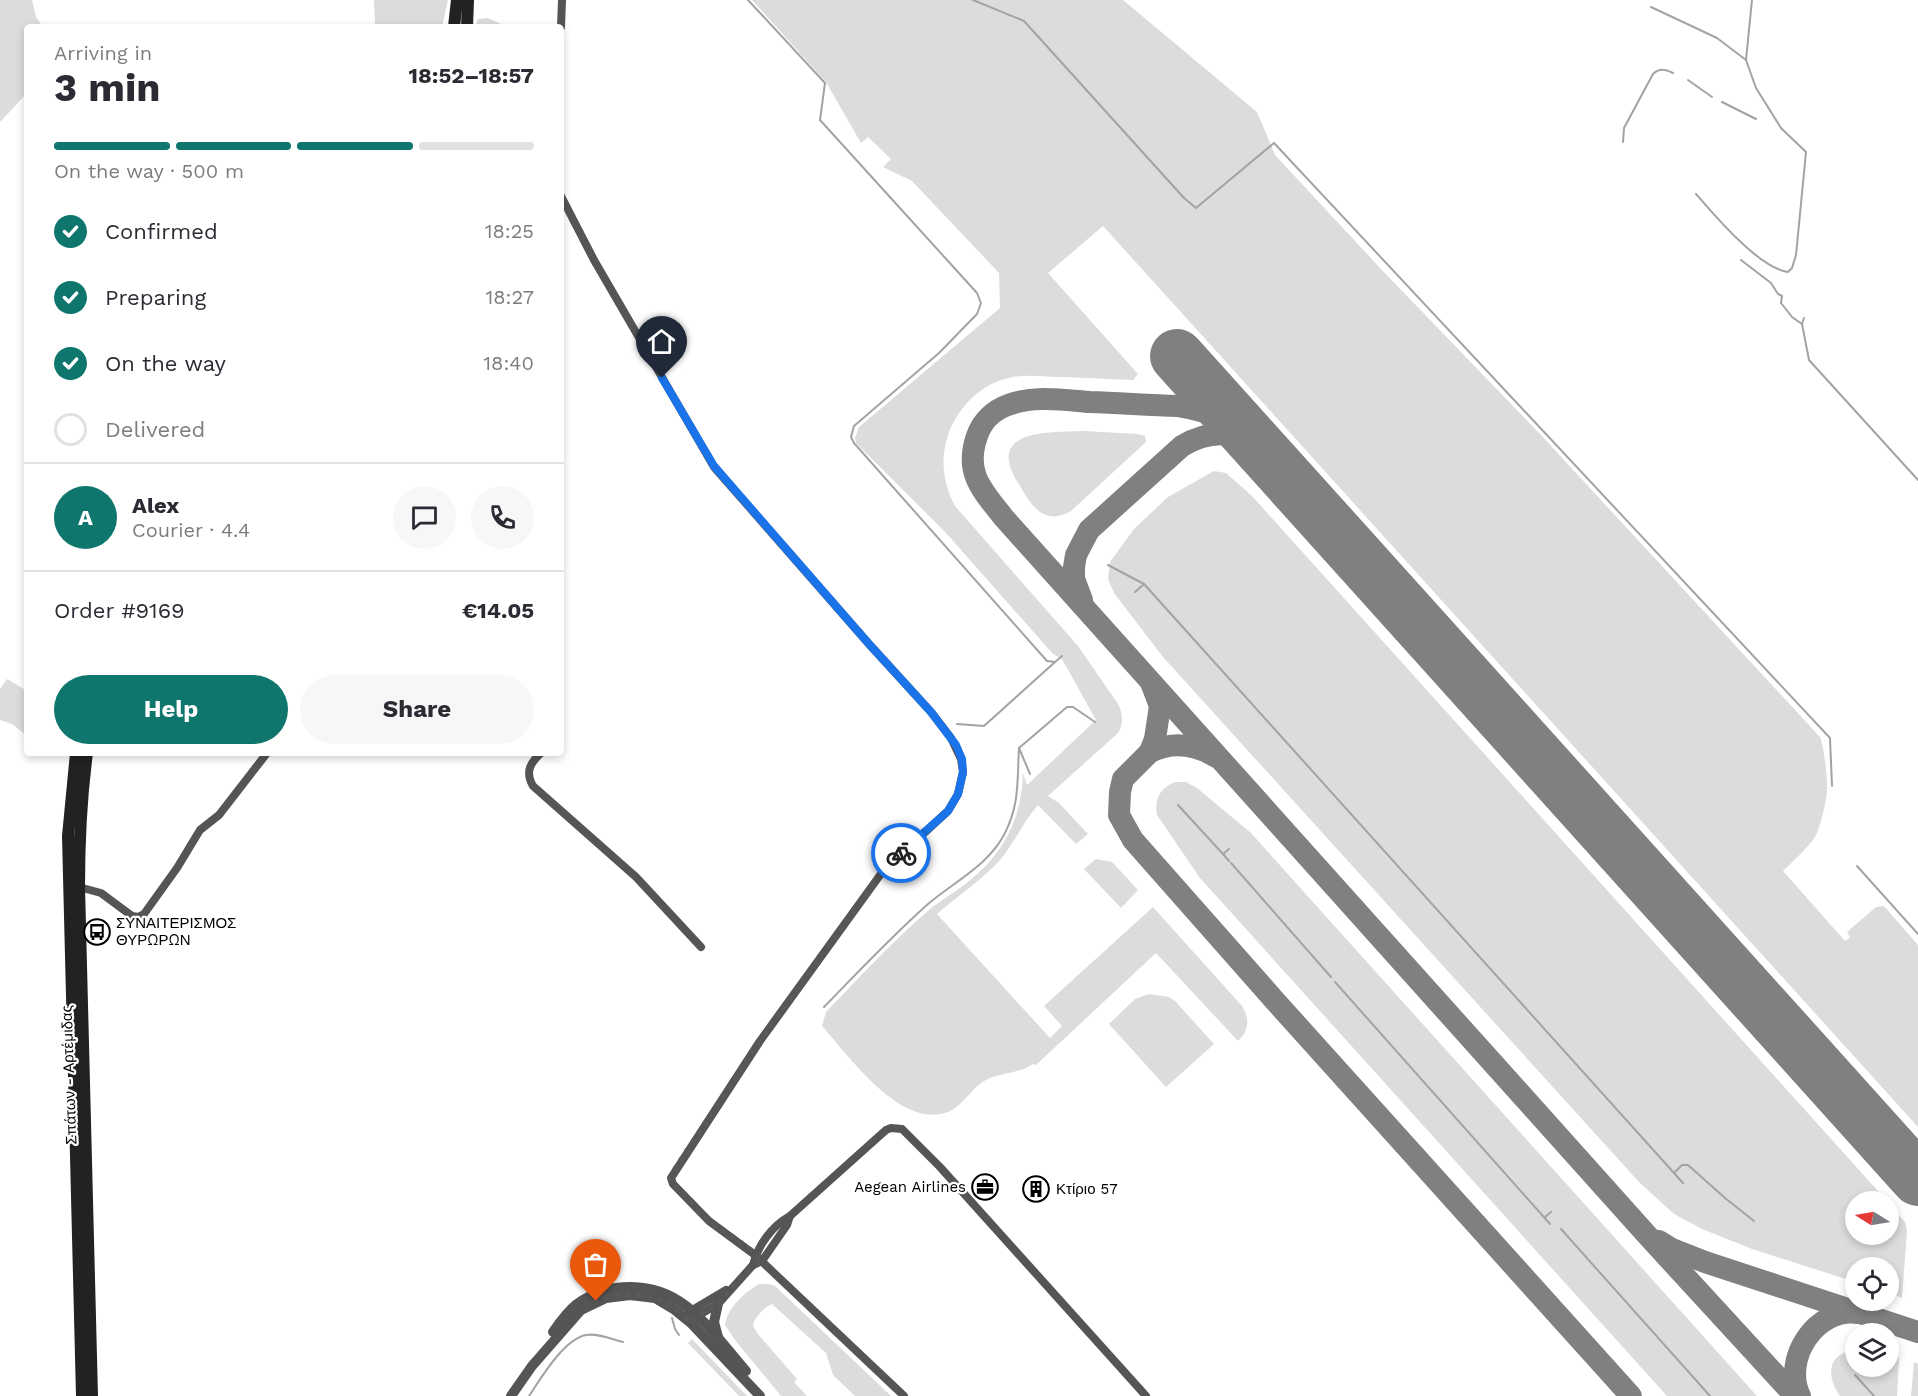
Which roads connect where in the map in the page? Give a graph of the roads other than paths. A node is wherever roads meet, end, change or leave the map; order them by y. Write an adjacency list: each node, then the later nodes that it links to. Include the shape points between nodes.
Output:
1 (457, 0): 4 (main road)
2 (468, 0): 5 (main road)
3 (562, 0): 6 (street)
4 (454, 24)
5 (466, 24)
6 (561, 24)
7 (564, 202): 14 (street, via 714,466 931,712 962,759 961,787 953,804 883,871 760,1041 671,1178 709,1221)
8 (76, 756): 19 (main road, Σπάτων - Αρτέμιδας, via 68,836)
9 (87, 756): 12 (main road, Σπάτων - Αρτέμιδας)
10 (265, 756): 12 (street, via 219,815 200,830 144,914 132,916 101,892)
11 (538, 756): 13 (street, via 528,774 533,786 636,877)
12 (79, 886): 20 (main road, Σπάτων - Αρτέμιδας)
13 (701, 947)
14 (757, 1260): 15 (street); 24 (street); 25 (street, via 781,1221 886,1130 902,1129)
15 (736, 1282): 16 (street); 17 (street)
16 (718, 1304): 17 (street); 18 (street, via 714,1322)
17 (690, 1317): 18 (street); 21 (street, via 679,1301 659,1291 634,1287 589,1297 568,1312); 22 (street)
18 (721, 1343): 23 (street)
19 (81, 1396)
20 (92, 1396)
21 (511, 1396)
22 (760, 1396)
23 (768, 1396)
24 (904, 1396)
25 (1146, 1396)

